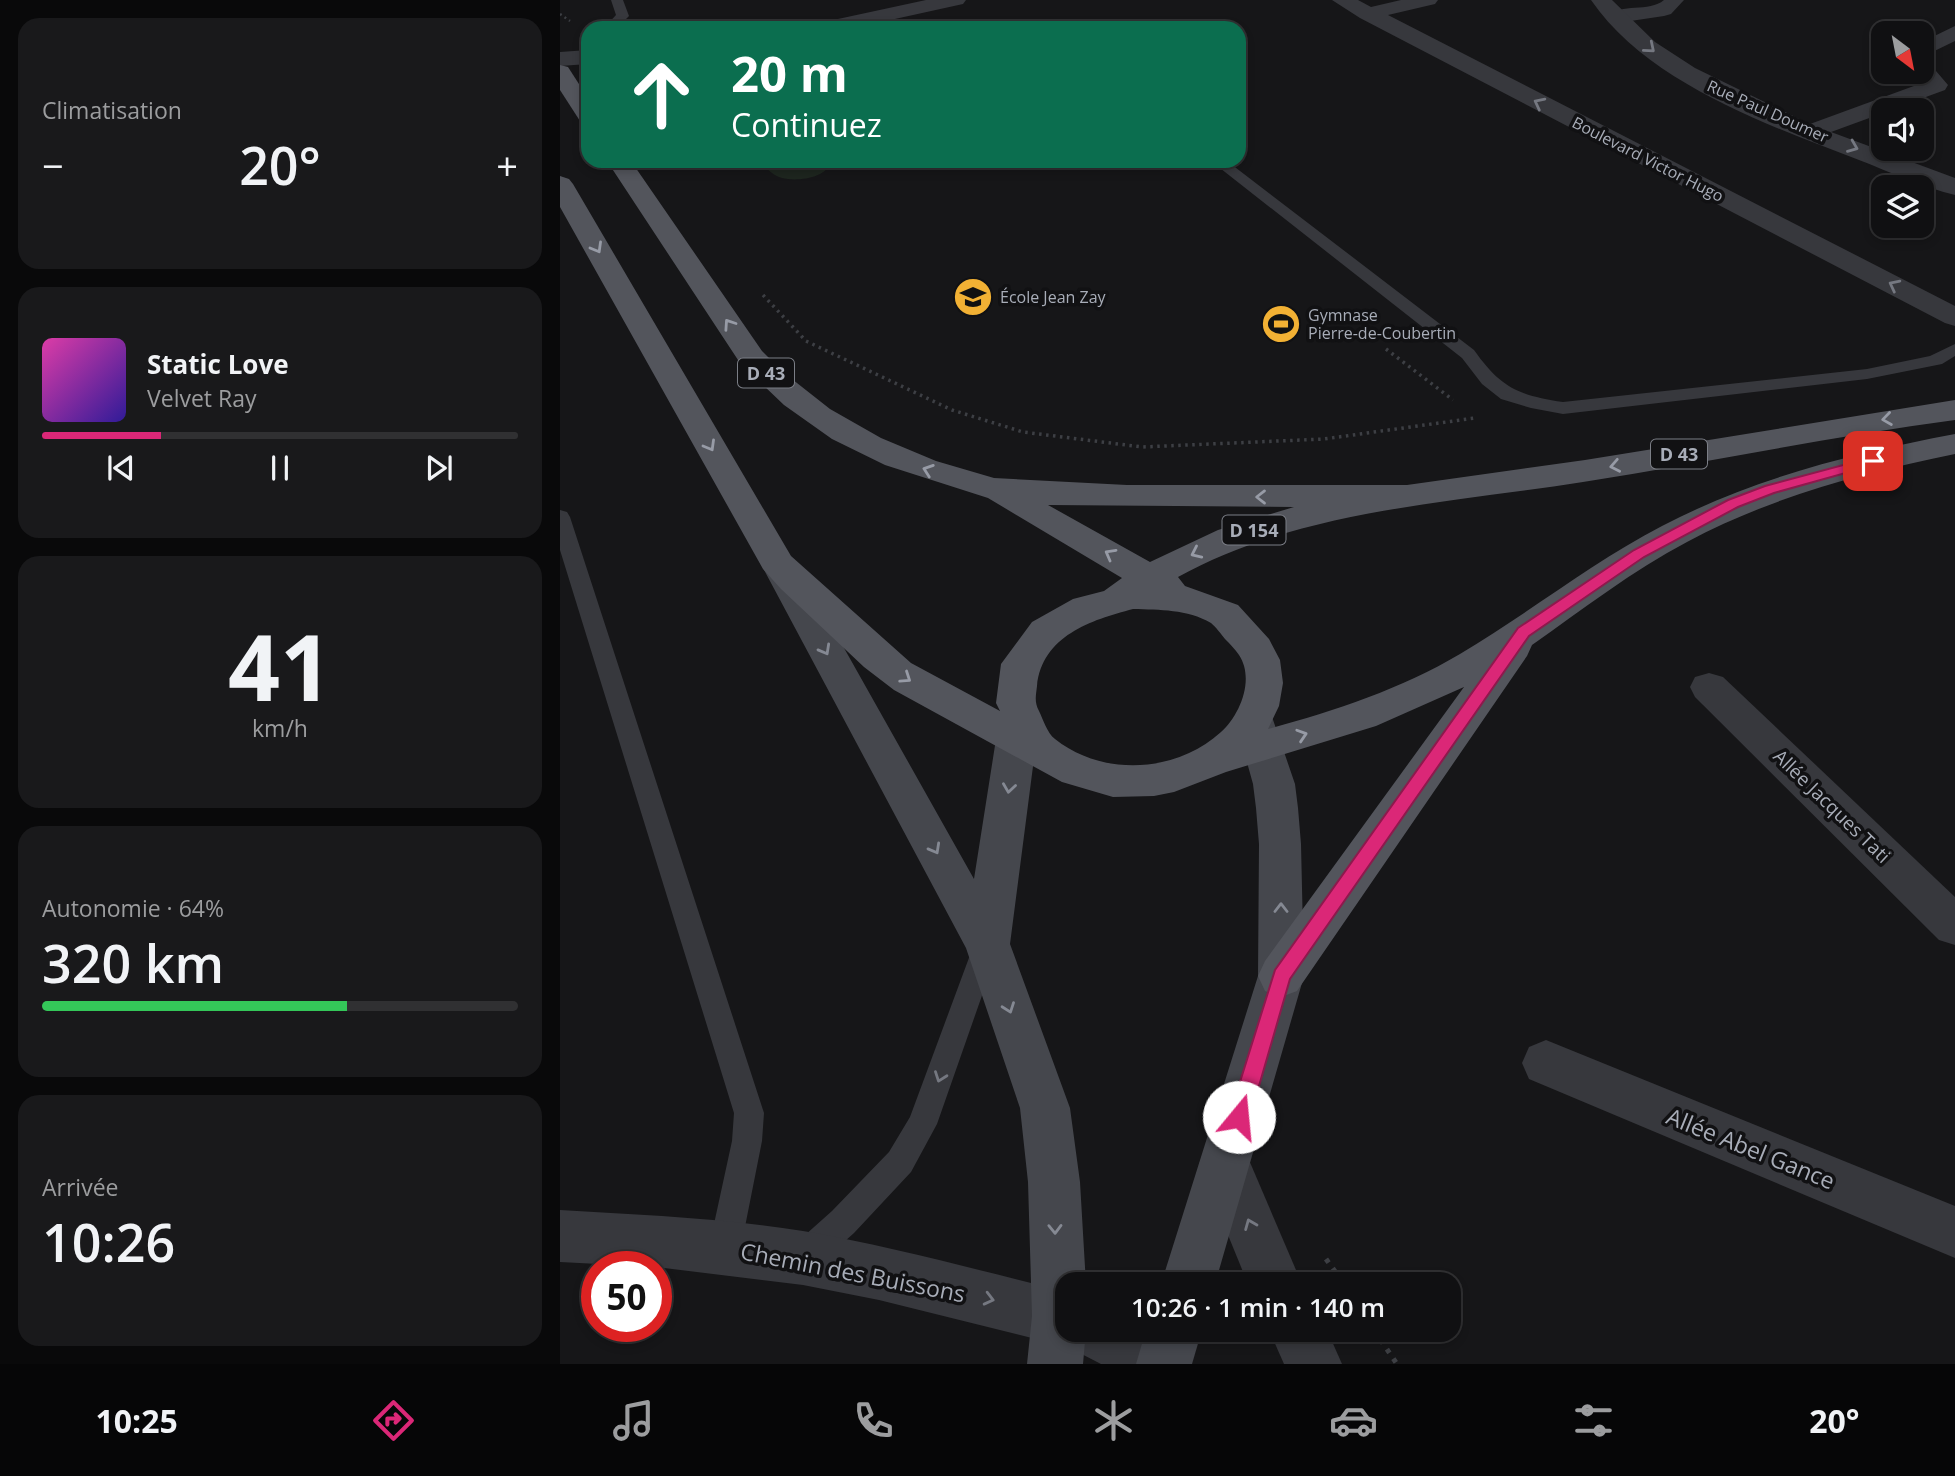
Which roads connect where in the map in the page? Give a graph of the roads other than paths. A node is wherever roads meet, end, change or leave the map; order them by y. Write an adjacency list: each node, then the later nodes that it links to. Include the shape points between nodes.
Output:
1 (617, 0): 8 (lane, via 623,16)
2 (956, 0): 9 (street)
3 (1342, 0): 7 (street, Boulevard Victor Hugo)
4 (1429, 0): 7 (street)
5 (1675, 0): 6 (street, via 1664,10)
6 (1609, 9): 17 (street, Rue Paul Doumer, one-way to 17, via 1652,51 1696,79)
7 (1367, 14): 22 (street, Boulevard Victor Hugo, one-way to 7)
8 (618, 21)
9 (857, 21)
10 (1955, 32): 11 (street)
11 (1934, 44)
12 (581, 58): 13 (street)
13 (560, 59)
14 (560, 72): 16 (main road)
15 (1934, 82): 17 (street, via 1937,85)
16 (581, 105)
17 (1812, 131): 21 (street, Rue Paul Doumer, one-way to 21)
18 (624, 168): 26 (main road, D 43, one-way to 18, via 929,471 860,442 795,399 751,357)
19 (1227, 168): 23 (lane, via 1468,354 1497,391 1522,402 1563,408 1867,374 1936,360)
20 (560, 184): 29 (main road, one-way to 29)
21 (1955, 187)
22 (1955, 317)
23 (1955, 349)
24 (1955, 410): 27 (main road, D 43, one-way to 27, via 1839,425 1574,473)
25 (1955, 444): 33 (main road, via 1823,474 1733,504 1639,553)
26 (993, 489): 27 (main road, D 43, one-way to 26, via 1197,497); 30 (main road, one-way to 26)
27 (1402, 495): 30 (main road, D 154, one-way to 30, via 1323,510 1245,532)
28 (560, 517): 44 (lane, via 749,1113)
29 (781, 568): 36 (main road, one-way to 36, via 905,678 957,708); 38 (main road, one-way to 38)
30 (1150, 577): 31 (main road, D 154); 32 (main road)
31 (1117, 597): 32 (main road, via 1155,595); 36 (main road, via 1056,622 1027,650 1014,685 1014,703)
32 (1191, 601): 35 (main road, via 1229,619 1255,647 1265,682)
33 (1524, 632): 35 (main road, one-way to 33, via 1349,720 1398,702); 39 (main road)
34 (1709, 687): 37 (street, Allée Jacques Tati)
35 (1259, 733): 36 (main road, via 1213,761 1168,778 1118,781 1067,768); 39 (main road, one-way to 35, via 1280,844 1274,784)
36 (1024, 735): 38 (main road, one-way to 38)
37 (1955, 926)
38 (986, 944): 45 (lane, one-way to 45, via 927,1112 900,1163); 46 (main road, one-way to 46, via 1045,1108)
39 (1282, 976): 41 (main road)
40 (1546, 1063): 42 (street, Allée Abel Gance)
41 (1225, 1164): 47 (main road); 48 (street, one-way to 41)
42 (1955, 1232)
43 (560, 1236): 44 (street, Chemin des Buissons)
44 (725, 1247): 45 (street, Chemin des Buissons)
45 (803, 1258): 49 (street, Chemin des Buissons, one-way to 49, via 879,1273)
46 (1062, 1272)
47 (1192, 1272)
48 (1270, 1272)
49 (1055, 1329)
50 (1096, 1342): 53 (street, Chemin des Buissons)
51 (1170, 1342): 53 (main road)
52 (1303, 1342): 54 (street)
53 (1164, 1364)
54 (1314, 1364)

